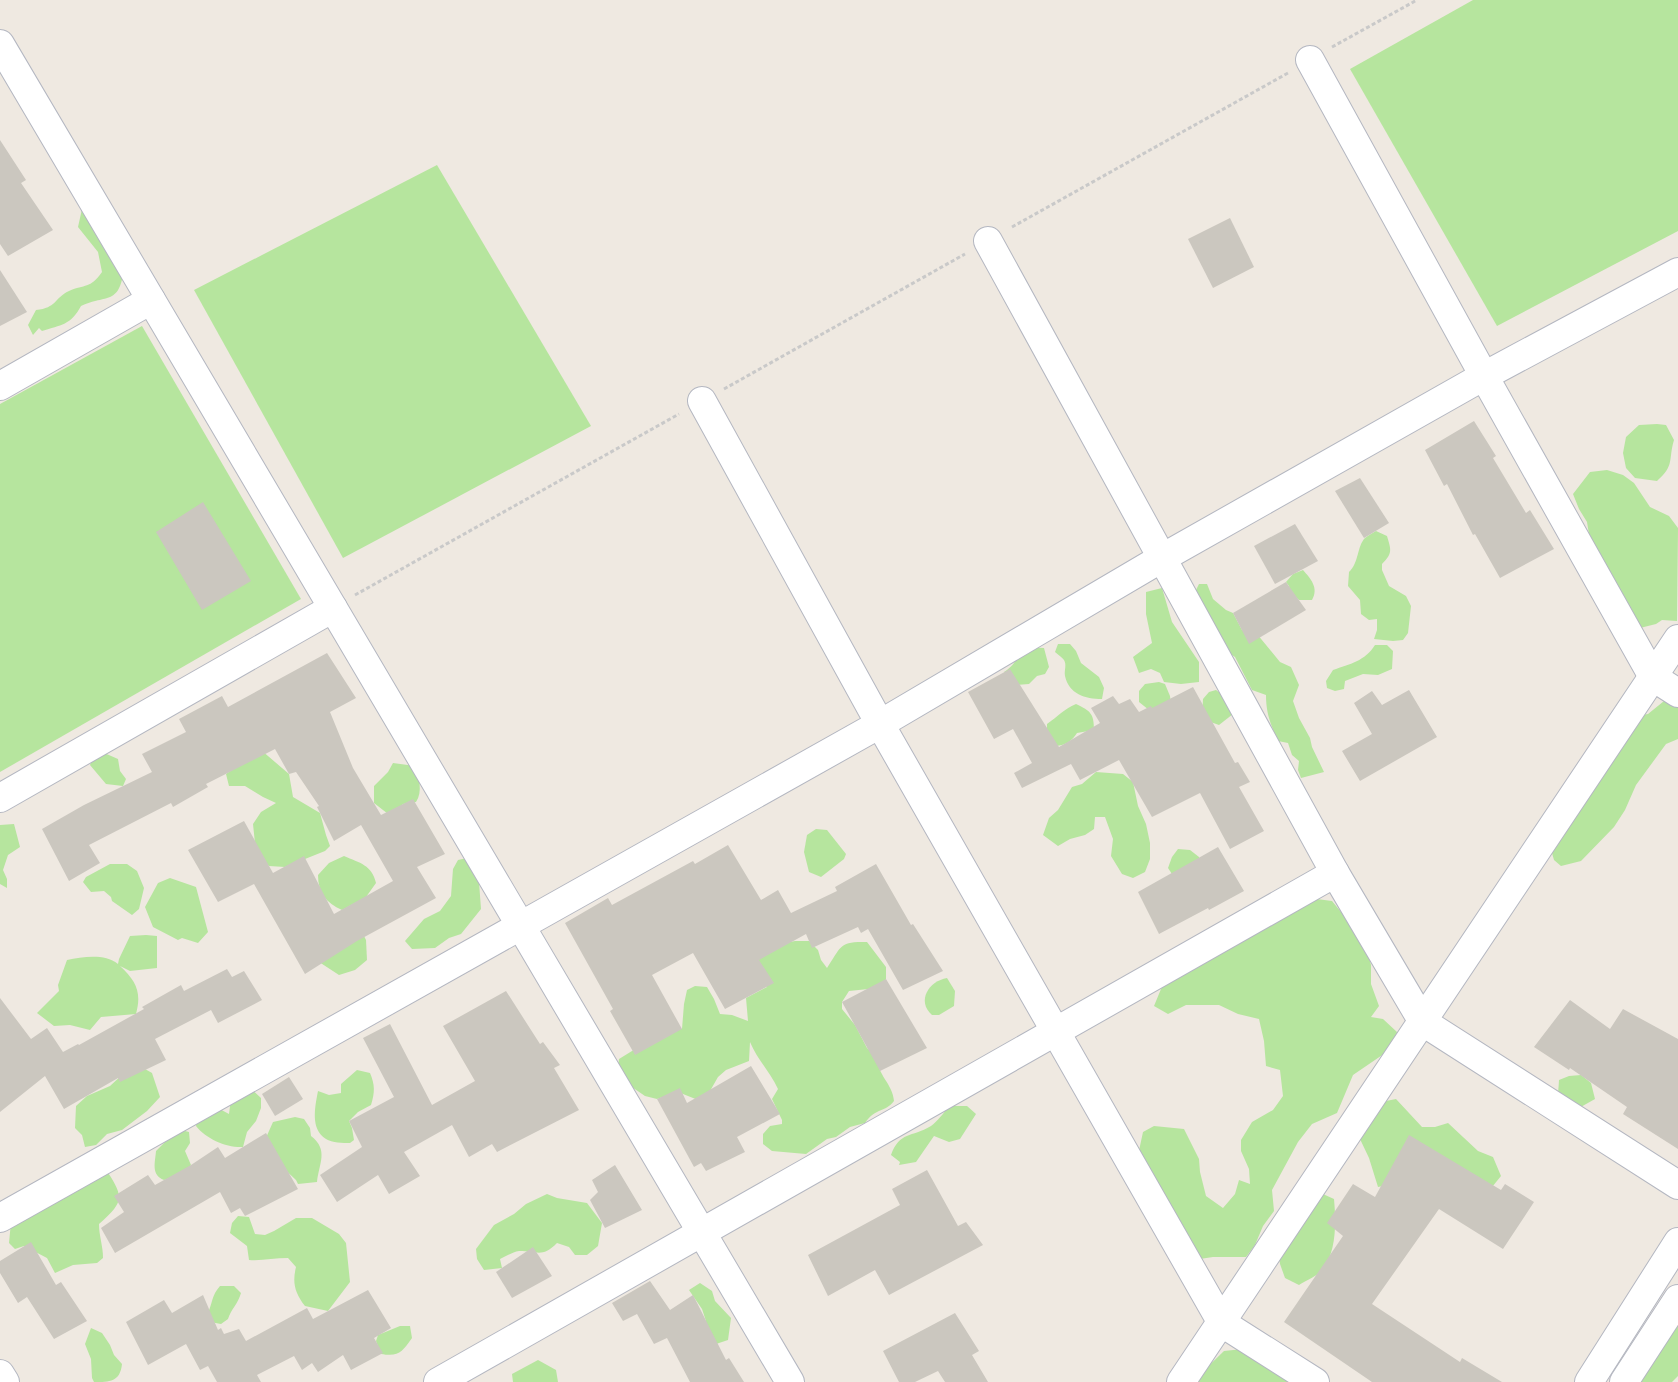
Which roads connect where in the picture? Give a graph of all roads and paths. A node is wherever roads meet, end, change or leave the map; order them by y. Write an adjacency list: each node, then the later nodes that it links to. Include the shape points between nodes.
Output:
1 (1417, 0): 3 (path)
2 (0, 44): 6 (street)
3 (1310, 60): 4 (path); 7 (street)
4 (988, 241): 9 (path); 10 (street)
5 (1678, 272): 7 (street)
6 (151, 300): 8 (street); 11 (street)
7 (1484, 376): 10 (street); 13 (street)
8 (0, 386)
9 (702, 401): 11 (path); 15 (street)
10 (1162, 558): 15 (street); 17 (street)
11 (333, 608): 16 (street); 18 (street)
12 (1678, 639): 13 (street)
13 (1653, 677): 14 (street); 19 (street)
14 (1678, 693)
15 (880, 724): 18 (street); 20 (street)
16 (0, 798)
17 (1335, 873): 19 (street); 20 (street)
18 (520, 926): 22 (street); 23 (street)
19 (1422, 1022): 21 (street); 26 (street)
20 (1055, 1032): 23 (street); 26 (street)
21 (1678, 1185)
22 (0, 1218)
23 (702, 1232): 29 (street); 30 (street)
24 (1678, 1242): 33 (street)
25 (1678, 1299): 34 (street)
26 (1222, 1323): 31 (street); 32 (street)
27 (0, 1374): 28 (street)
28 (5, 1382)
29 (438, 1382)
30 (790, 1382)
31 (1181, 1382)
32 (1315, 1382)
33 (1589, 1382)
34 (1624, 1382)

